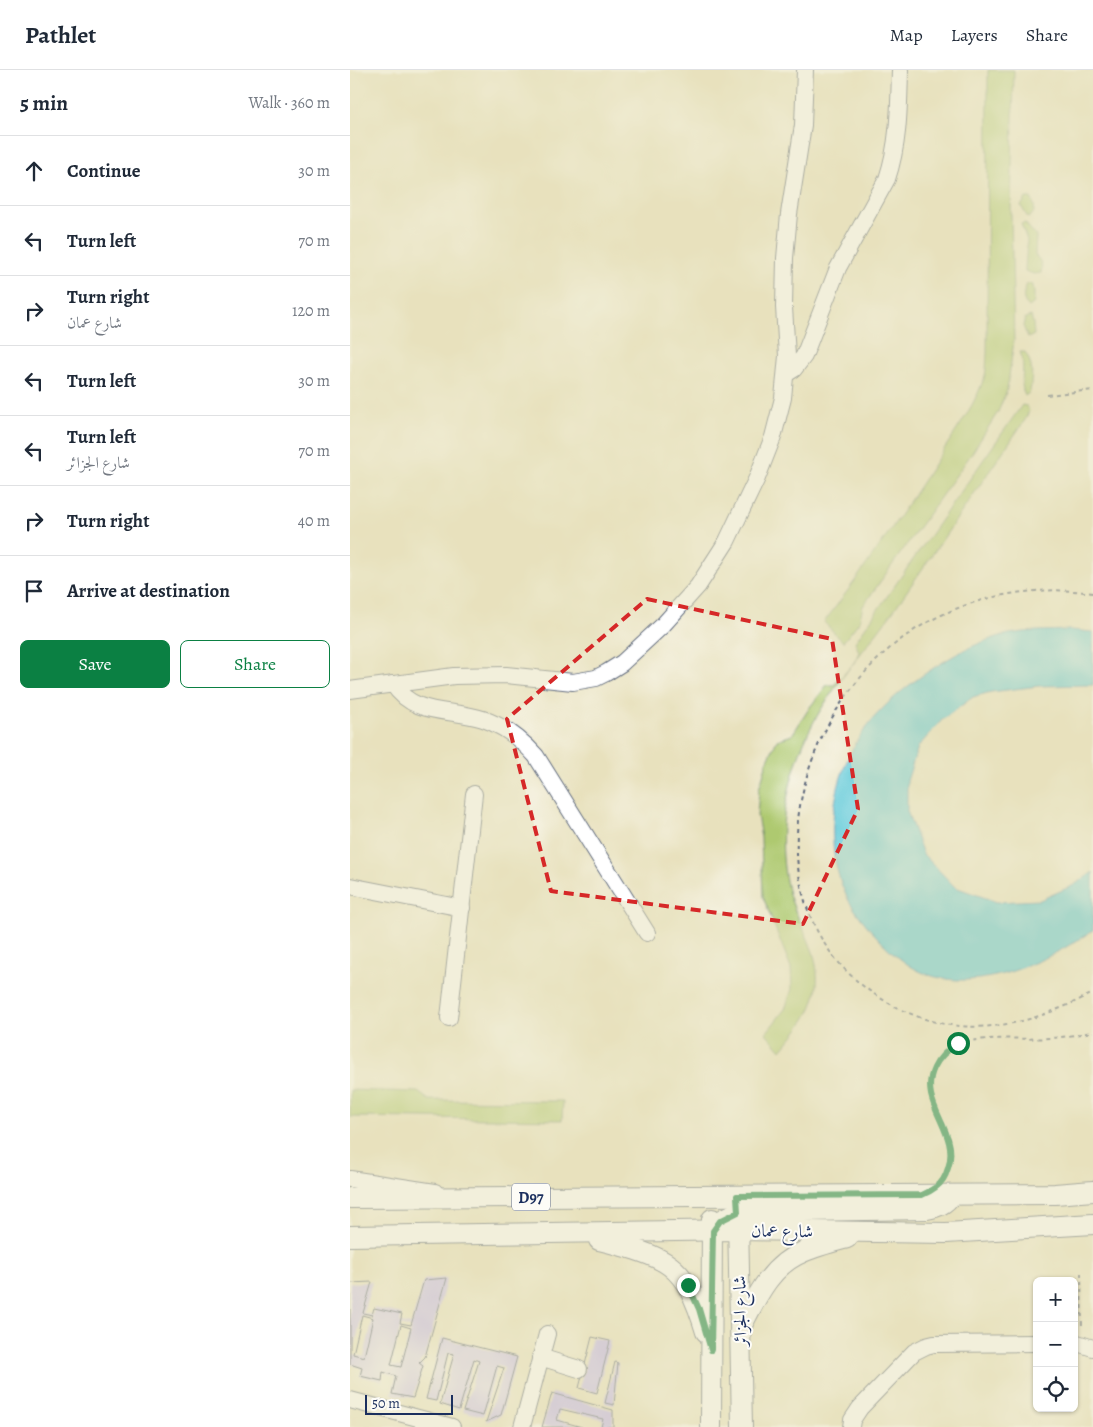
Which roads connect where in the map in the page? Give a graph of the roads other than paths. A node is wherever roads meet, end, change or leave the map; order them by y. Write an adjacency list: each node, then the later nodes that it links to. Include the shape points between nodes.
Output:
1 (805, 70): 3 (street, via 804,125 785,258)
2 (900, 70): 3 (street, via 898,132 887,179 838,268 804,356)
3 (786, 374): 4 (street, via 778,418 766,456 727,541 681,607 614,668 596,678 573,682 480,675)
4 (393, 684): 5 (street); 9 (street, via 415,705 482,719 504,729 530,749)
5 (350, 690)
6 (474, 794): 8 (street)
7 (350, 886): 8 (street)
8 (462, 908): 10 (street)
9 (646, 933)
10 (449, 1018)
11 (350, 1179): 13 (street)
12 (1093, 1191): 15 (main road, شارع عمان / D97, via 1055,1194 947,1187)
13 (459, 1197): 14 (main road, شارع عمان / D97); 15 (main road, شارع عمان / D97)
14 (350, 1198)
15 (731, 1206): 17 (main road, شارع الجزائر); 17 (main road, شارع عمان / D97); 18 (main road, شارع عمان / D97); 22 (main road, شارع الجزائر)
16 (1093, 1224): 18 (main road, شارع عمان / D97, via 974,1232)
17 (713, 1225): 19 (main road, شارع عمان / D97); 20 (main road, via 547,1222); 25 (main road, شارع الجزائر)
18 (867, 1232): 22 (main road, via 803,1251 782,1265 764,1284)
19 (573, 1233): 20 (main road, شارع عمان / D97); 25 (main road, via 645,1251 676,1270 694,1295)
20 (514, 1234): 21 (main road, شارع عمان / D97)
21 (350, 1236)
22 (740, 1329): 32 (main road, شارع الجزائر)
23 (547, 1334): 26 (street)
24 (1033, 1343): 33 (street, via 934,1344 920,1348 860,1408)
25 (711, 1350): 31 (main road, شارع الجزائر)
26 (540, 1357): 27 (street); 30 (street)
27 (579, 1369)
28 (350, 1400): 29 (street)
29 (452, 1427)
30 (522, 1427)
31 (712, 1427)
32 (742, 1427)
33 (851, 1427)

